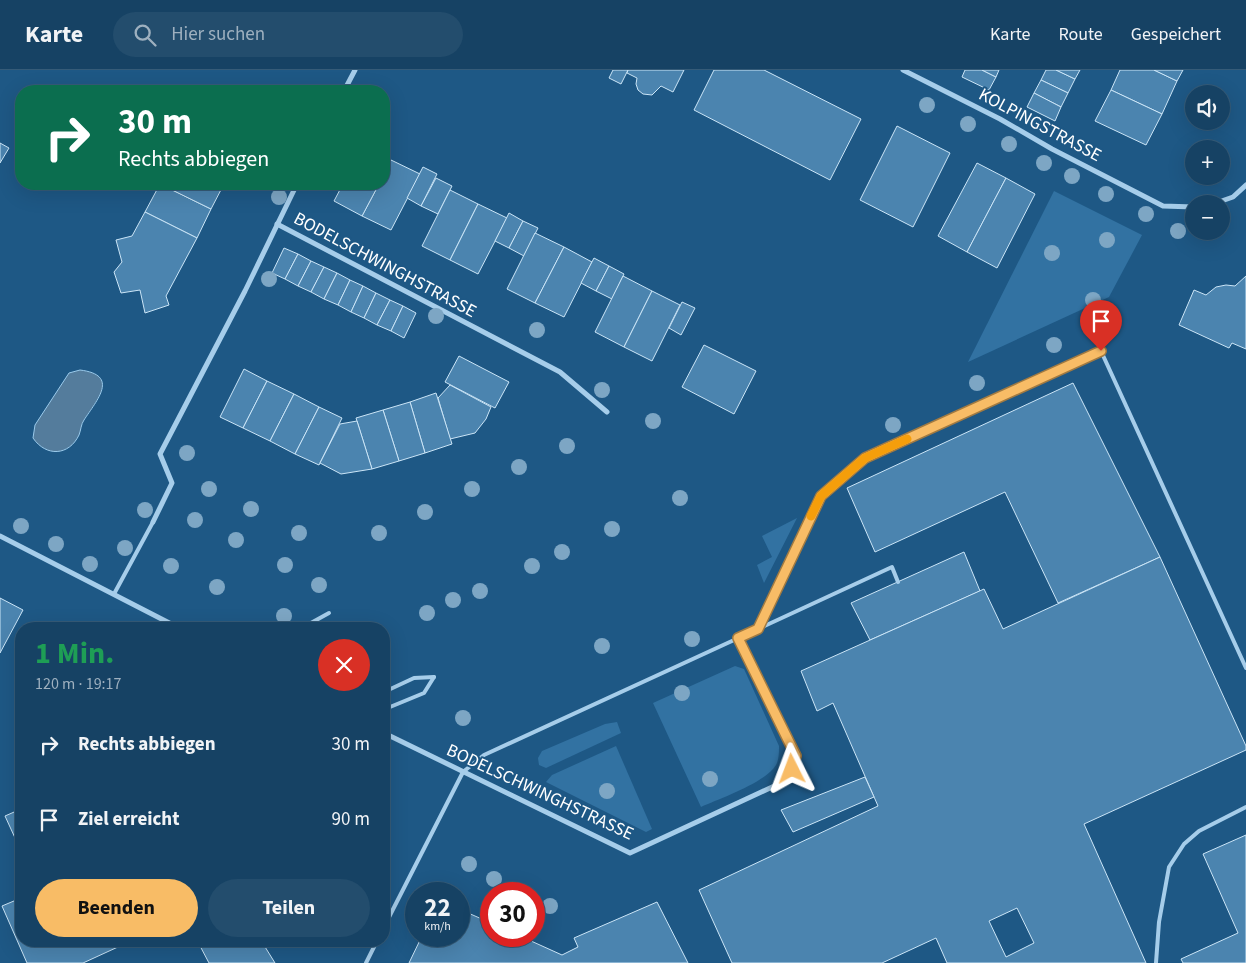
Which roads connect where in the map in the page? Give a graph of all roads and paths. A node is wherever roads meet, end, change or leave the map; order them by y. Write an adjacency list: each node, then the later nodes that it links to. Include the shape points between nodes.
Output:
1 (355, 70): 3 (street)
2 (903, 70): 7 (street, KOLPINGSTRASSE, via 1163,206)
3 (347, 85)
4 (1246, 185): 6 (street)
5 (294, 190): 8 (street)
6 (1230, 198)
7 (1185, 207)
8 (277, 224): 9 (street, BODELSCHWINGHSTRASSE, via 560,372); 10 (street, BODELSCHWINGHSTRASSE, via 160,454 172,483)
9 (607, 412)
10 (153, 522): 13 (lane)
11 (0, 536): 13 (street)
12 (898, 582): 17 (lane, via 892,567)
13 (114, 594): 15 (street)
14 (329, 613): 16 (lane)
15 (168, 622)
16 (313, 622)
17 (758, 629): 18 (lane); 19 (lane, via 821,496 865,458 1101,351)
18 (738, 638): 23 (lane, via 484,755); 23 (street, BODELSCHWINGHSTRASSE, via 796,756 784,782 630,853)
19 (1246, 668)
20 (390, 689): 21 (lane, via 414,678 434,677 424,693)
21 (390, 708)
22 (390, 736): 23 (street, BODELSCHWINGHSTRASSE)
23 (462, 772): 25 (lane)
24 (1246, 807): 28 (lane, via 1199,831 1184,844 1169,867 1159,922)
25 (390, 915)
26 (374, 947): 27 (lane)
27 (366, 963)
28 (1156, 963)

